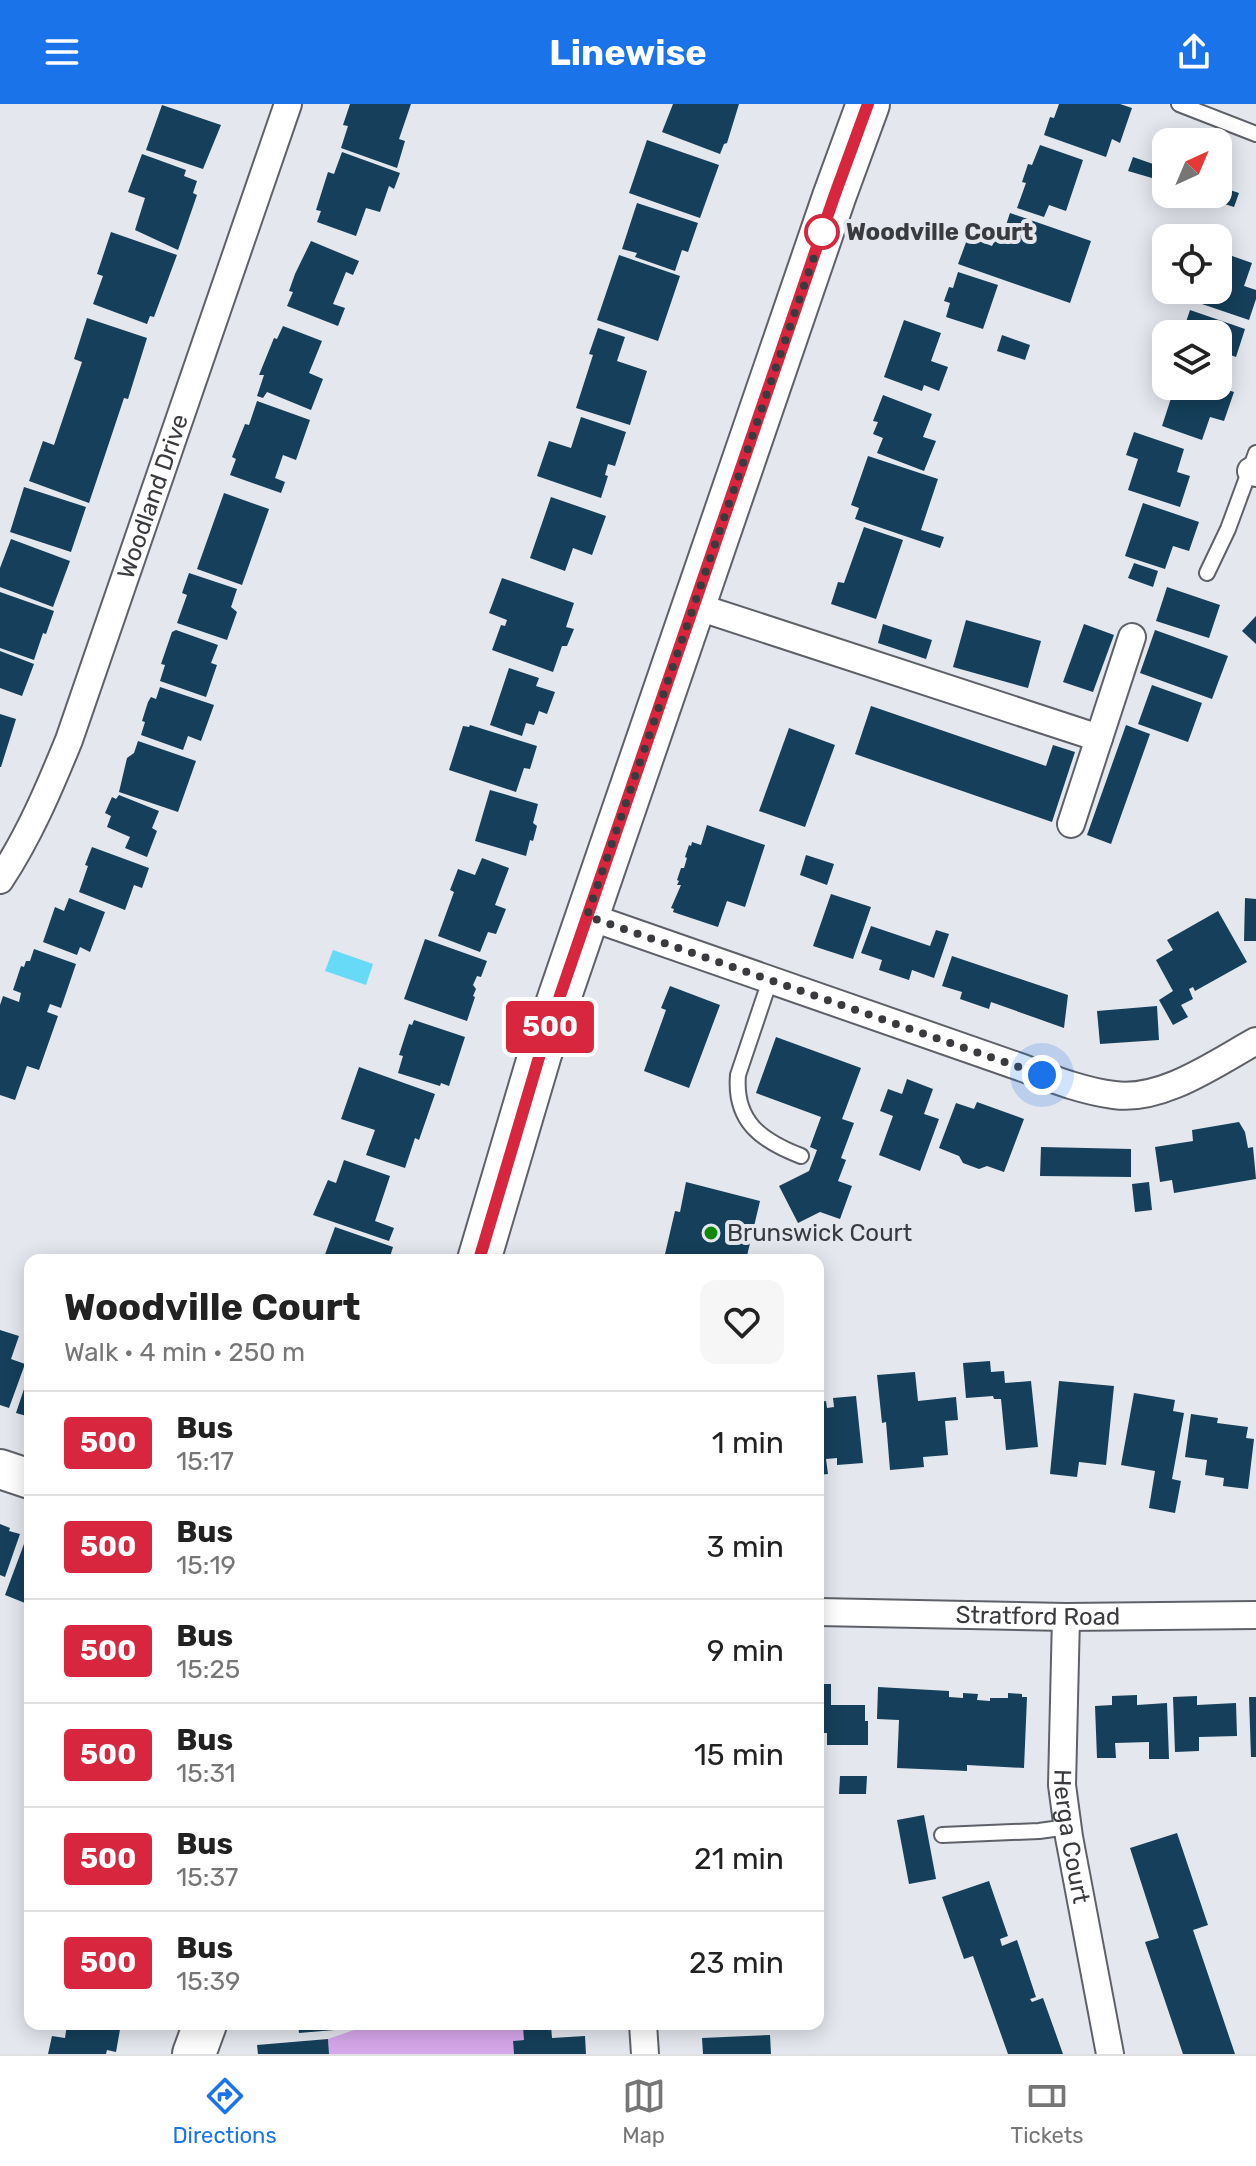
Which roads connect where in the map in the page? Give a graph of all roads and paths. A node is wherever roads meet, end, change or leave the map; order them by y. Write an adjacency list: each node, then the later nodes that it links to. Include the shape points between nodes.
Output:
1 (288, 104): 11 (street, Woodland Drive, via 69,740 22,847)
2 (868, 104): 7 (main road)
3 (1179, 104): 4 (lane)
4 (1256, 134)
5 (1254, 466): 6 (lane)
6 (1207, 573)
7 (695, 606): 9 (street); 12 (main road)
8 (1132, 637): 9 (street)
9 (1099, 738): 10 (street)
10 (1071, 824)
11 (0, 880)
12 (587, 916): 13 (street); 16 (main road)
13 (770, 980): 14 (street, via 1116,1096 1161,1090); 15 (lane, via 737,1090 747,1120 758,1133)
14 (1256, 1041)
15 (801, 1156)
16 (481, 1254)
17 (0, 1469): 18 (street)
18 (24, 1477)
19 (824, 1612): 21 (street, Stratford Road)
20 (1256, 1615): 21 (street, Stratford Road)
21 (1066, 1617): 22 (street, Herga Court, via 1062,1785)
22 (1068, 1827): 23 (lane); 28 (street, Herga Court)
23 (942, 1835)
24 (203, 2030): 26 (main road)
25 (643, 2030): 27 (street)
26 (194, 2054)
27 (645, 2054)
28 (1110, 2054)

